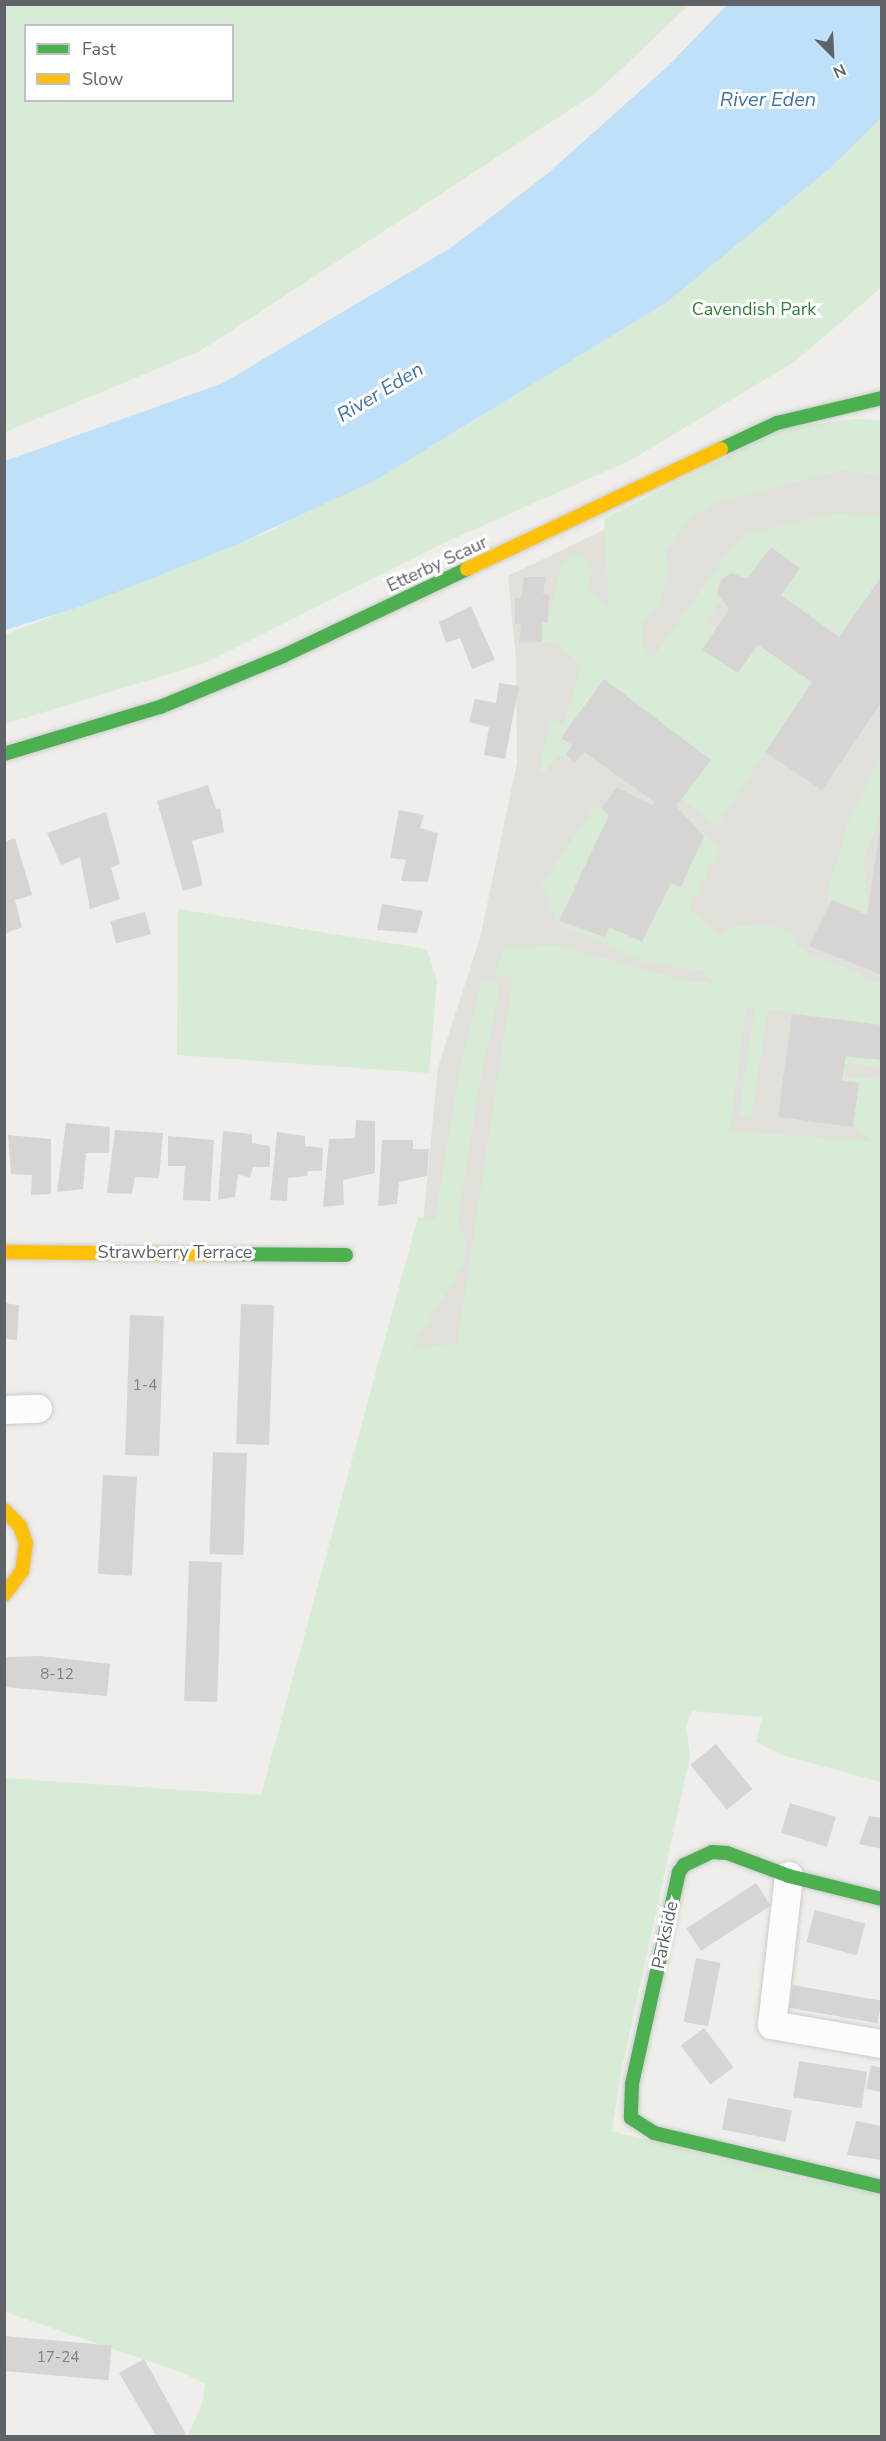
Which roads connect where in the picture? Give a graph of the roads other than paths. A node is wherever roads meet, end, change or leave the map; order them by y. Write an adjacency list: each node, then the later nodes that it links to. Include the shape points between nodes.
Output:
1 (882, 398): 2 (street, Etterby Scaur, via 777,423 283,656 160,707)
2 (4, 754)
3 (4, 1252): 4 (street, Strawberry Terrace)
4 (346, 1255)
5 (38, 1409): 6 (street)
6 (4, 1410)
7 (4, 1510): 8 (street, via 20,1526 26,1543 22,1571)
8 (4, 1595)
9 (789, 1876): 10 (street, Parkside); 11 (street, via 772,2025); 12 (street, Parkside, via 727,1853 712,1852 695,1857 679,1872 632,2084 631,2118 654,2133)
10 (882, 1899)
11 (882, 2044)
12 (882, 2187)

